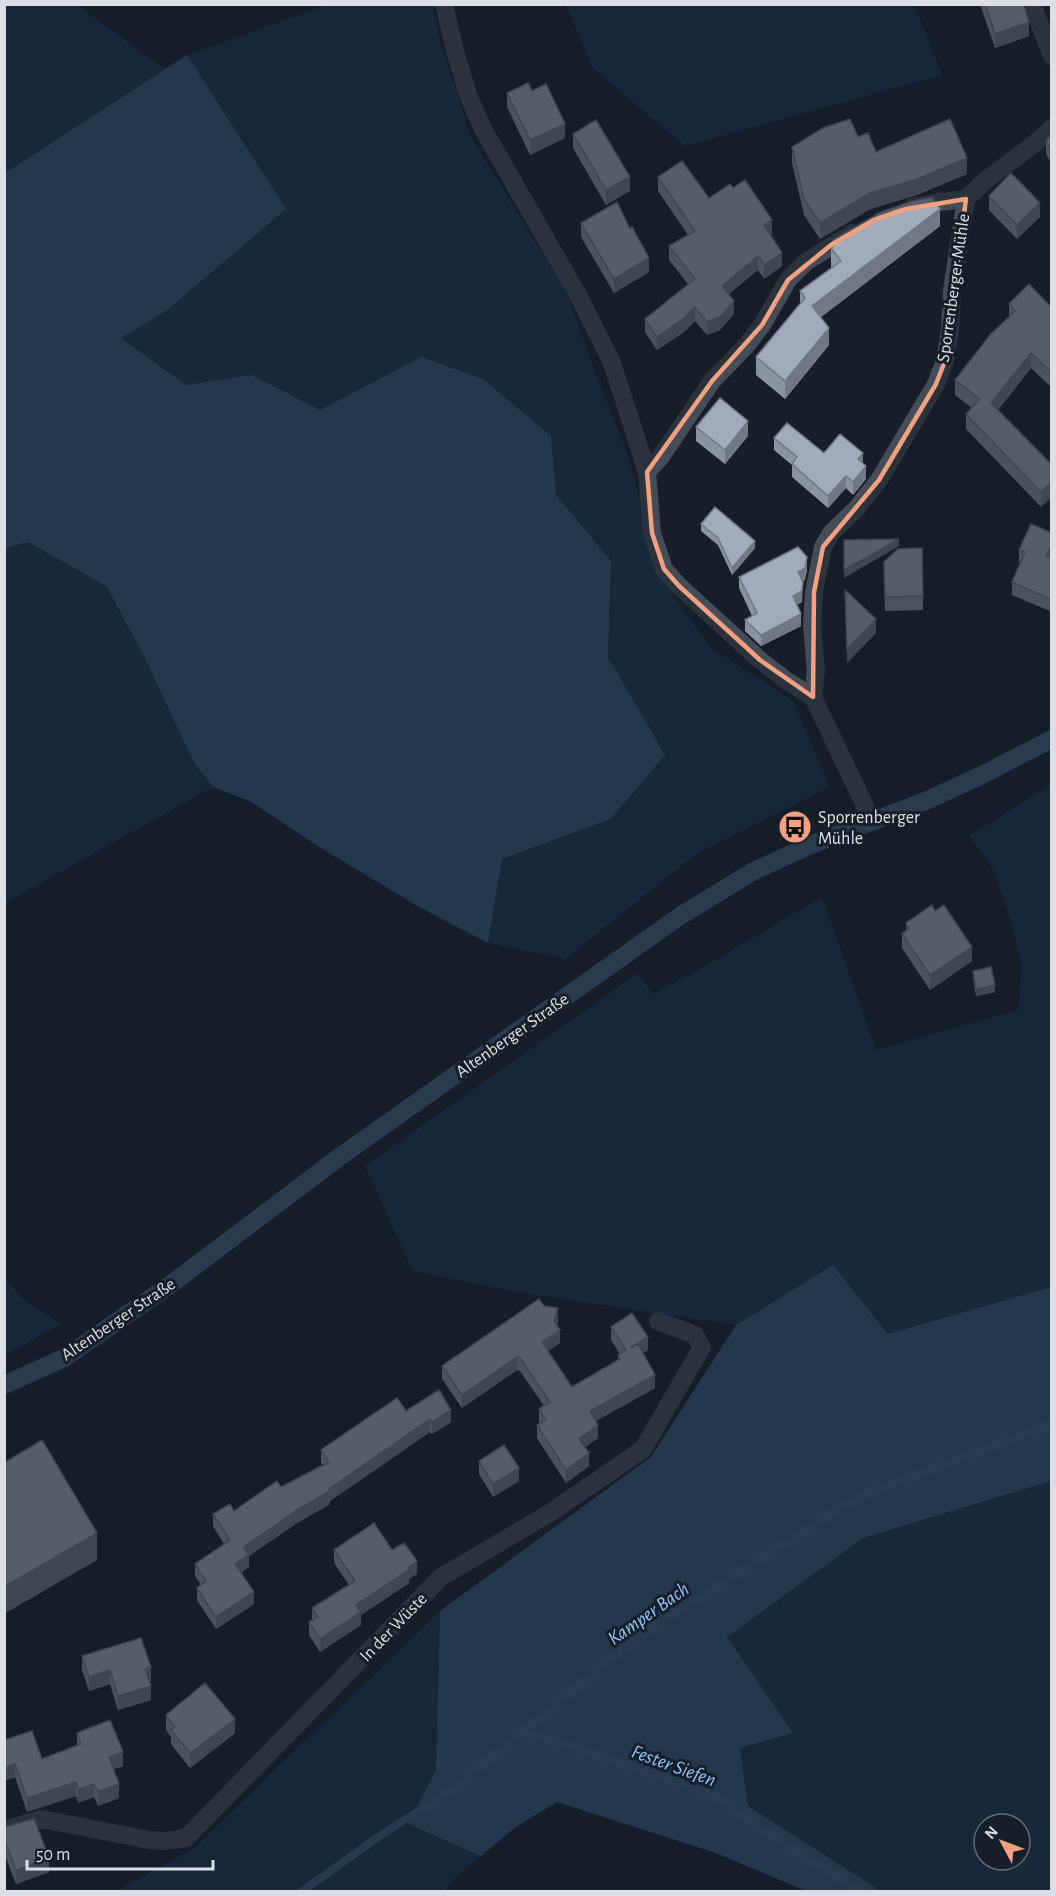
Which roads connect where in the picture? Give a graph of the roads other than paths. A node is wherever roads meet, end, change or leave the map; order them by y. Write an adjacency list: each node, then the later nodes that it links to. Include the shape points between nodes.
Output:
1 (444, 4): 8 (street, via 468,95 483,129 595,327 612,363)
2 (1032, 4): 3 (street)
3 (1052, 56)
4 (1052, 128): 5 (street, Sporrenberger Mühle)
5 (966, 199): 6 (street, Sporrenberger Mühle); 9 (street, Sporrenberger Mühle, via 945,361 936,384 879,480 832,532 818,561 812,626 816,671)
6 (895, 213)
7 (865, 225): 8 (street, via 806,262 788,280 762,325 712,381)
8 (647, 472): 9 (street, via 652,533 664,568 760,660)
9 (813, 697): 11 (street)
10 (1052, 740): 11 (main road, Altenberger Straße, via 982,776)
11 (872, 821): 13 (main road, Altenberger Straße, via 752,872 680,916 338,1158 174,1282 64,1358)
12 (658, 1321): 14 (street, In der Wüste, via 695,1335 702,1347 643,1449 550,1513 441,1577 186,1838 149,1840 42,1819)
13 (4, 1385)
14 (4, 1830)

